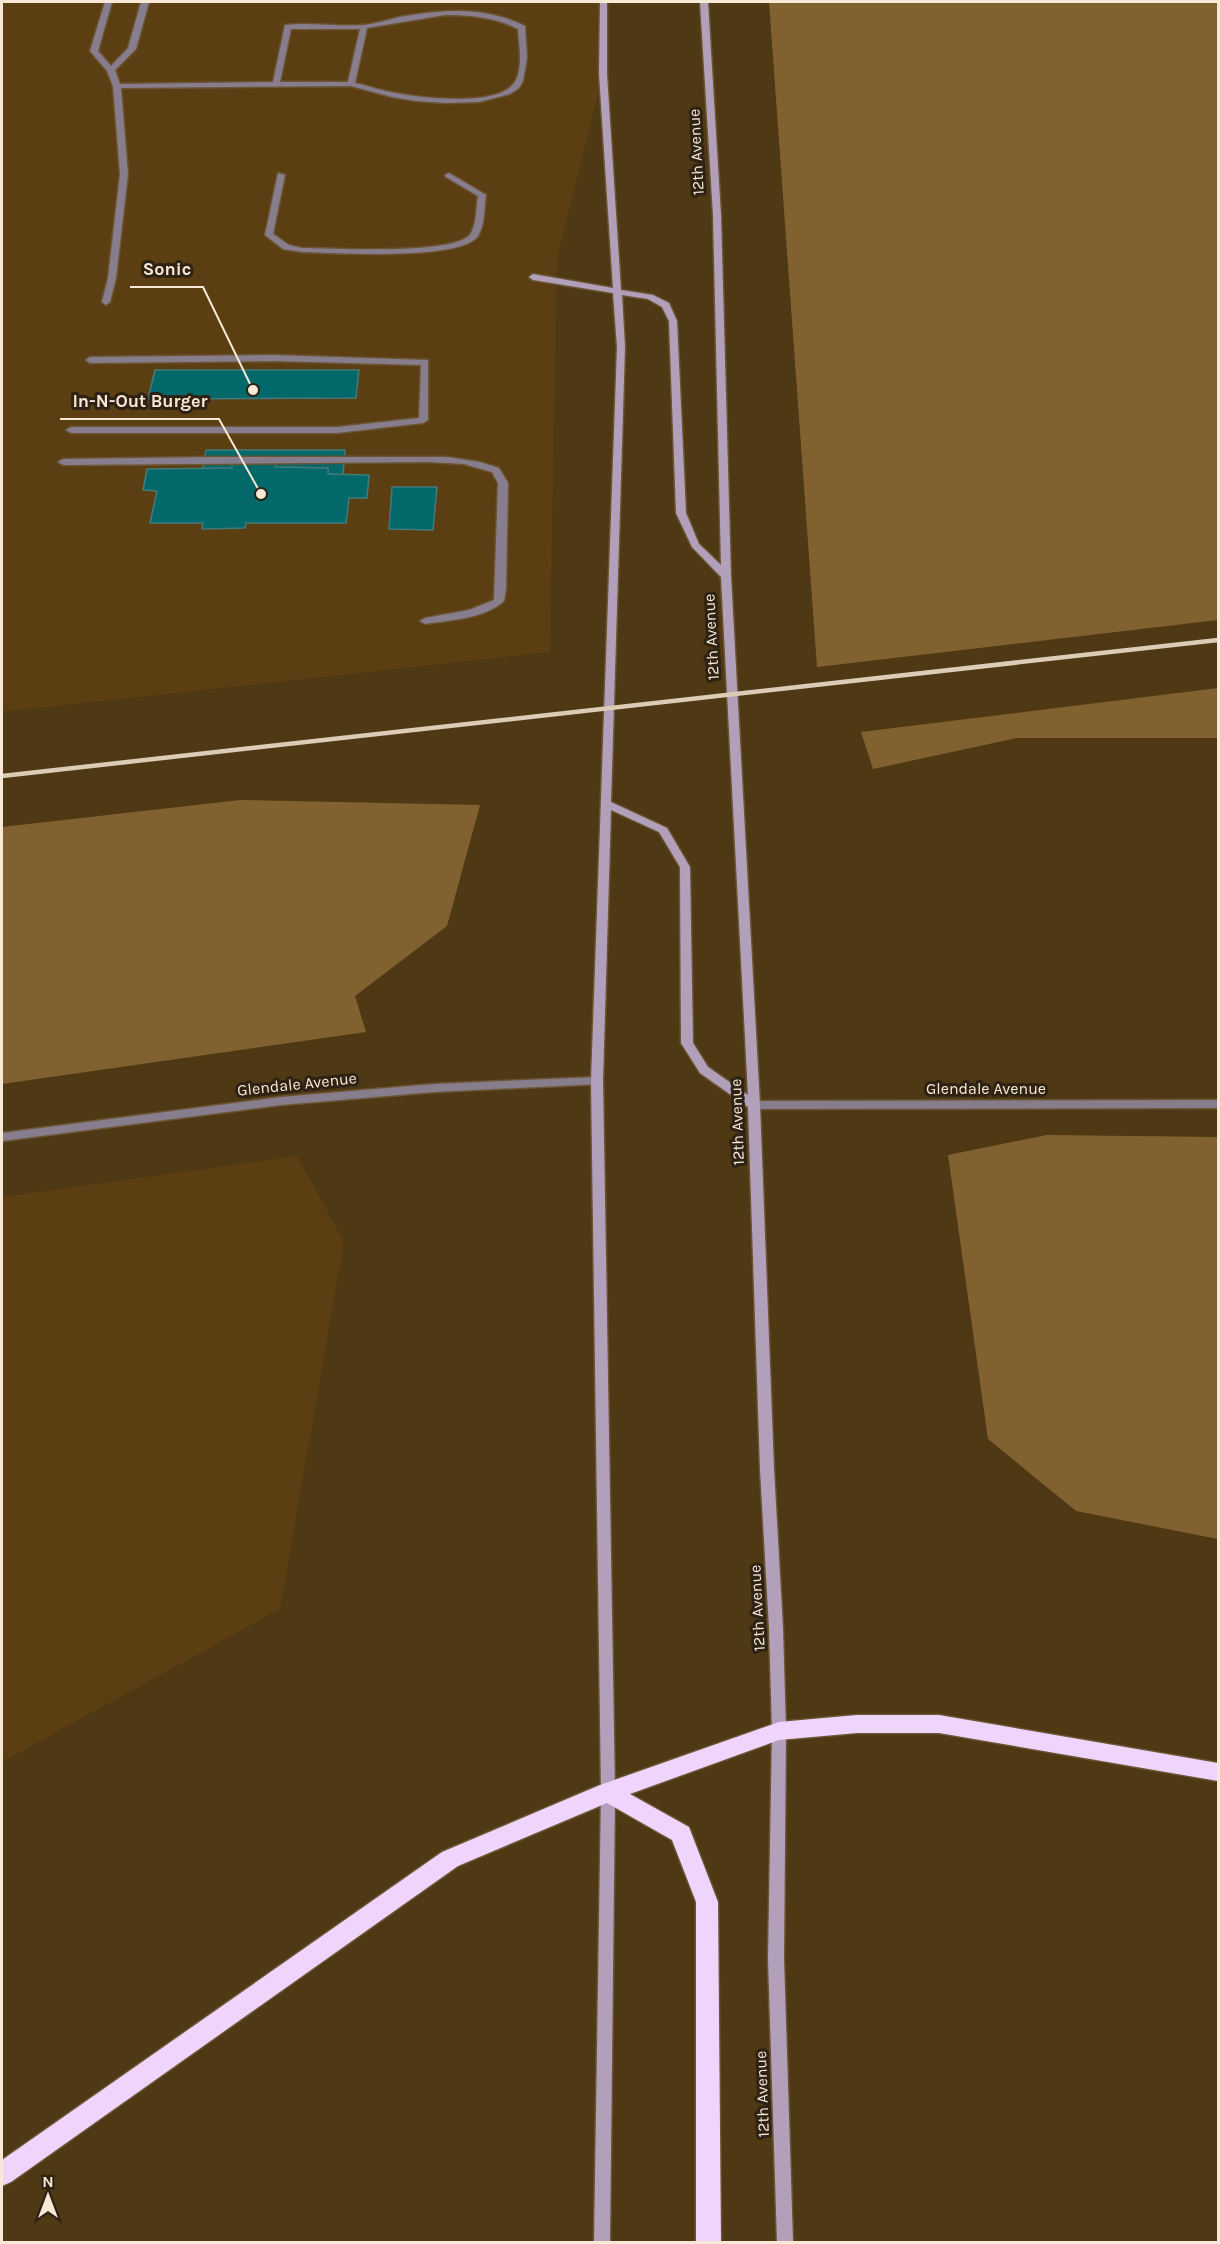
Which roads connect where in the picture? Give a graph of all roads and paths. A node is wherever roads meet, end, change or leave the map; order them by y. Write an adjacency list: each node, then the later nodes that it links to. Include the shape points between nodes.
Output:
1 (108, 2): 6 (street, via 94,51)
2 (146, 2): 6 (street, via 132,49)
3 (603, 2): 13 (main road, via 603,74)
4 (704, 2): 18 (main road, 12th Avenue, via 717,215)
5 (364, 27): 7 (street, via 288,27); 8 (street); 8 (street, via 446,13 484,13 509,18 522,28 522,73 517,86 485,100 404,97)
6 (111, 70): 9 (street)
7 (276, 84): 8 (street); 9 (street)
8 (351, 84)
9 (117, 86): 14 (street, via 124,174)
10 (281, 175): 11 (street, via 269,235 286,247 302,250 426,250 467,243 474,237 482,195)
11 (449, 175)
12 (533, 277): 13 (main road)
13 (617, 291): 18 (main road, via 650,297 666,305 674,321 681,513 695,544); 20 (main road, via 621,346)
14 (106, 302)
15 (90, 360): 16 (street, via 274,358 425,362 423,420 337,430)
16 (71, 430)
17 (63, 462): 19 (street, via 414,461 468,462 496,470 503,483 499,601 458,617)
18 (726, 576): 23 (main road, 12th Avenue)
19 (425, 621)
20 (606, 804): 21 (main road); 23 (main road, via 663,830 685,867 687,1043 704,1070)
21 (597, 1081): 24 (street, Glendale Avenue, via 434,1088 281,1101); 27 (main road)
22 (1218, 1104): 23 (street, Glendale Avenue)
23 (754, 1105): 25 (main road, 12th Avenue)
24 (2, 1137)
25 (779, 1731): 26 (highway, via 857,1724 939,1724); 27 (highway); 31 (main road, 12th Avenue, via 776,1959)
26 (1218, 1772)
27 (608, 1792): 28 (highway, via 450,1859); 29 (main road); 30 (highway, via 681,1834 707,1902)
28 (2, 2175)
29 (602, 2242)
30 (710, 2242)
31 (785, 2242)

